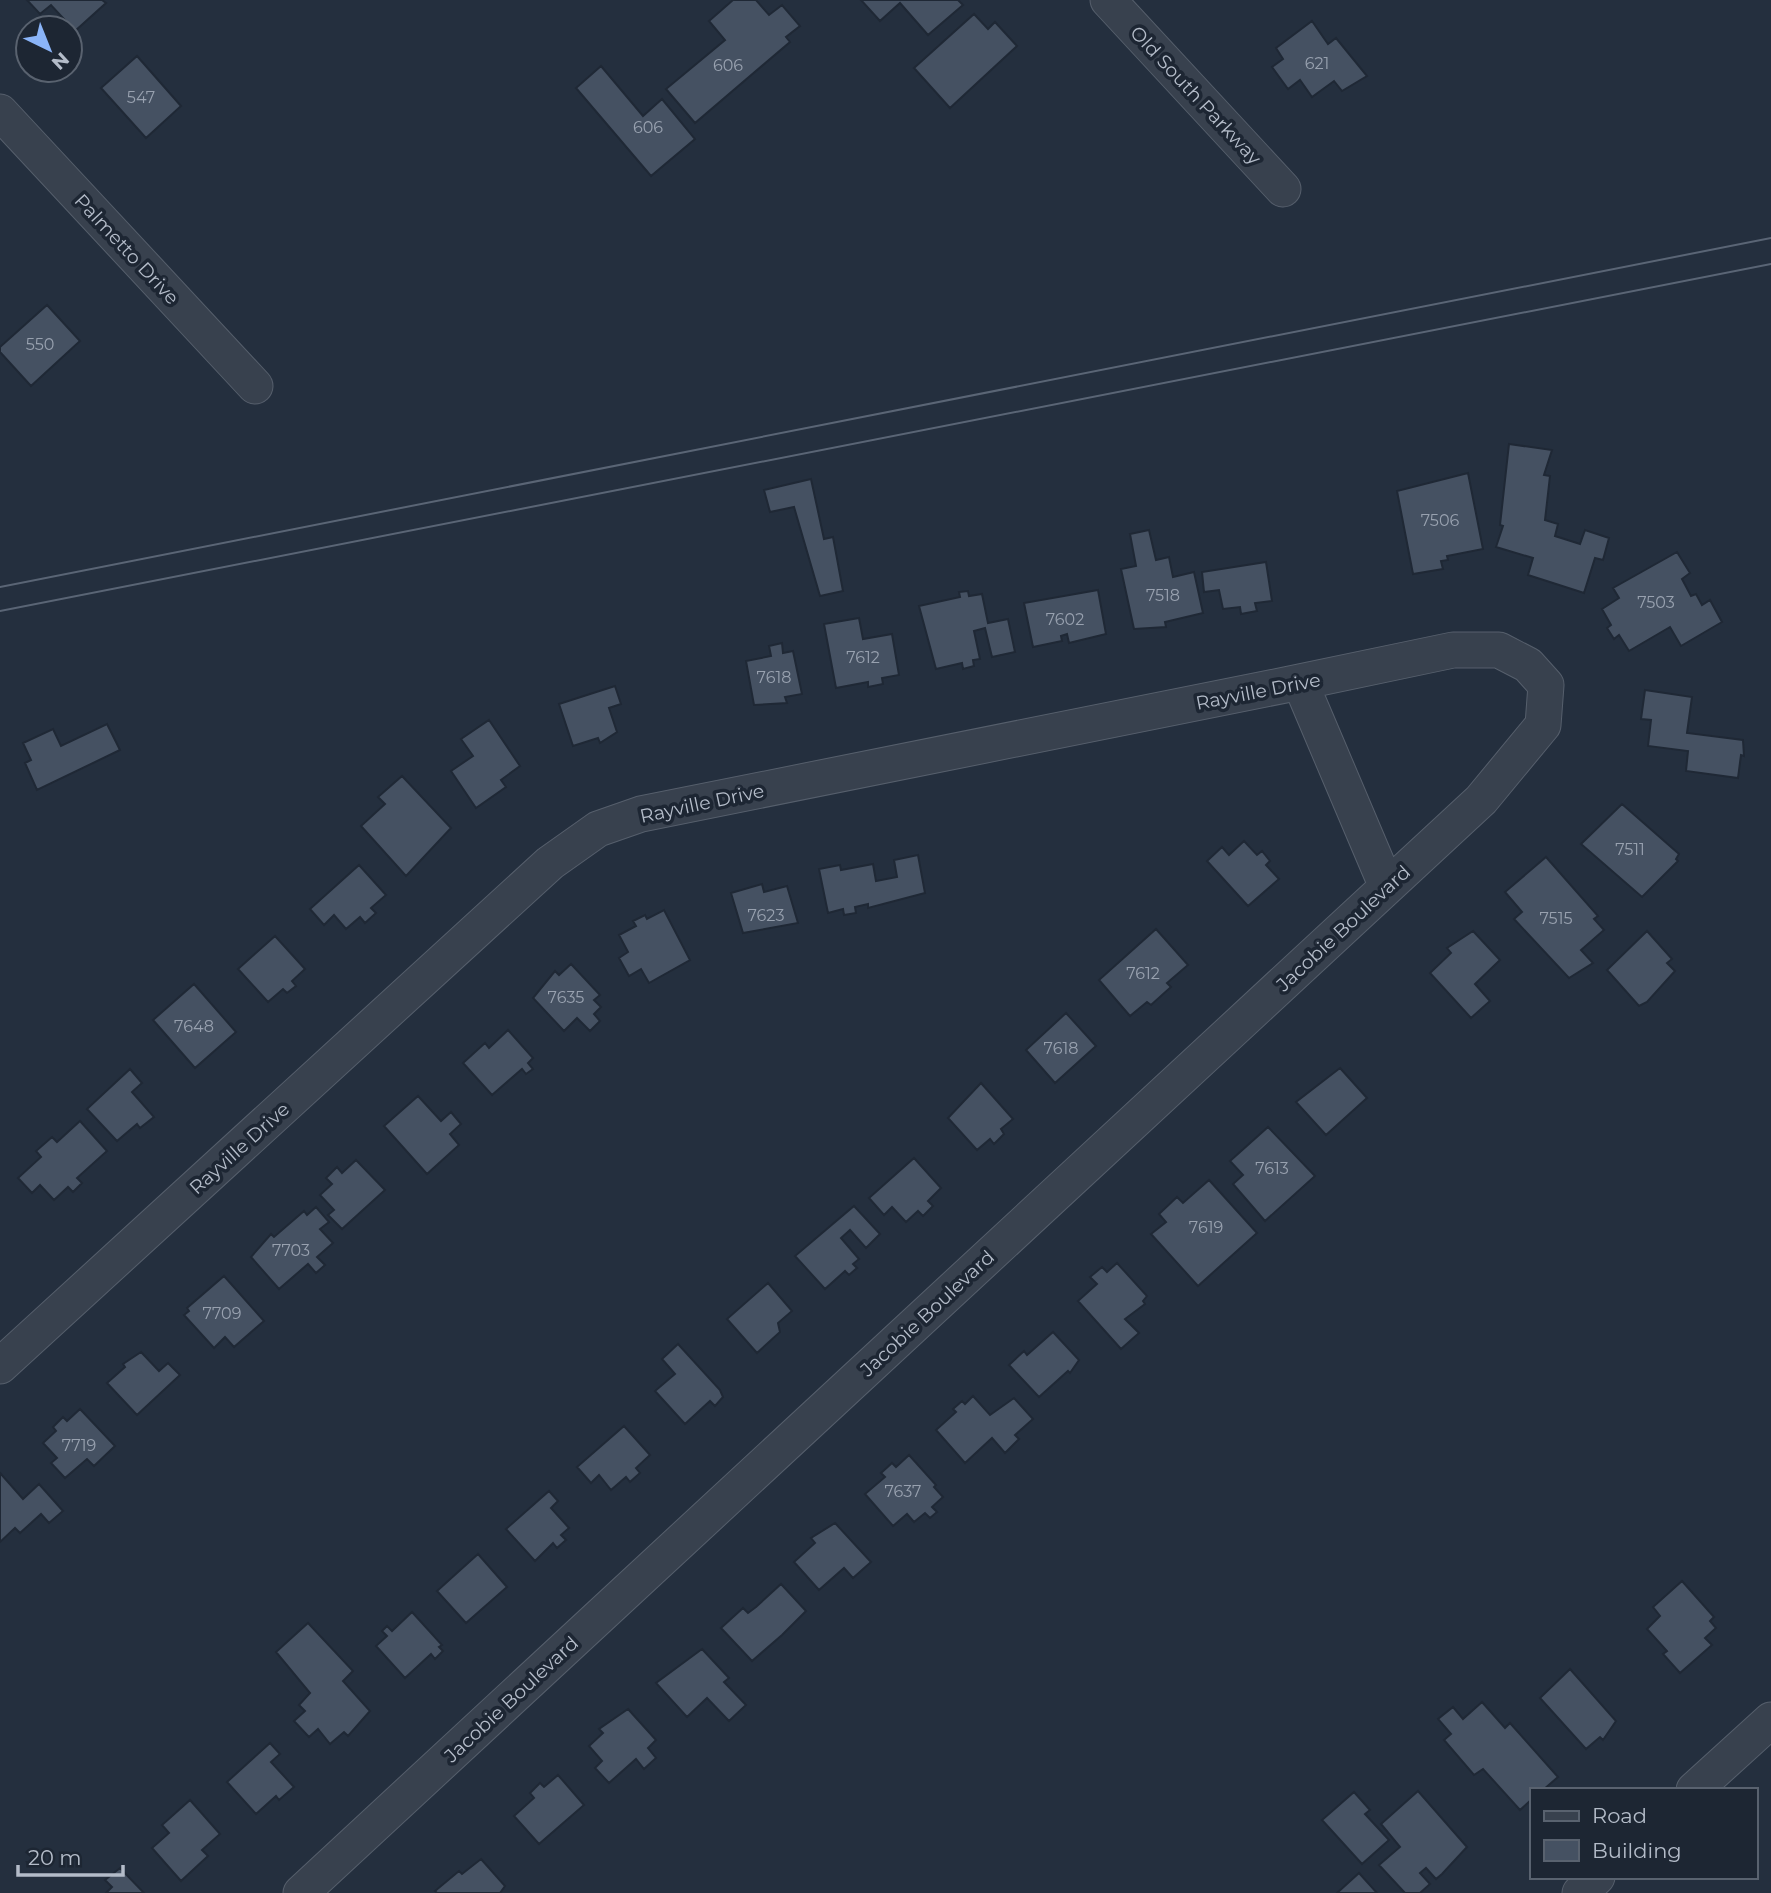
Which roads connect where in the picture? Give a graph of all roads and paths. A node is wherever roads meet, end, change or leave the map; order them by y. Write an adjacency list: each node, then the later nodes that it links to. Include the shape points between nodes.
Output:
1 (1108, 0): 3 (street, Old South Parkway)
2 (0, 112): 4 (street, Palmetto Drive)
3 (1283, 189)
4 (255, 387)
5 (1300, 682): 6 (street, Rayville Drive, via 1453,650 1499,650 1528,665 1546,685); 7 (street); 8 (street, Rayville Drive, via 641,814 598,829 550,863)
6 (1544, 725): 7 (street, Jacobie Boulevard, via 1481,800)
7 (1387, 887): 12 (street, Jacobie Boulevard)
8 (0, 1366)
9 (1771, 1720): 10 (street)
10 (1696, 1788)
11 (1595, 1879): 13 (street)
12 (301, 1893)
13 (1580, 1893)

